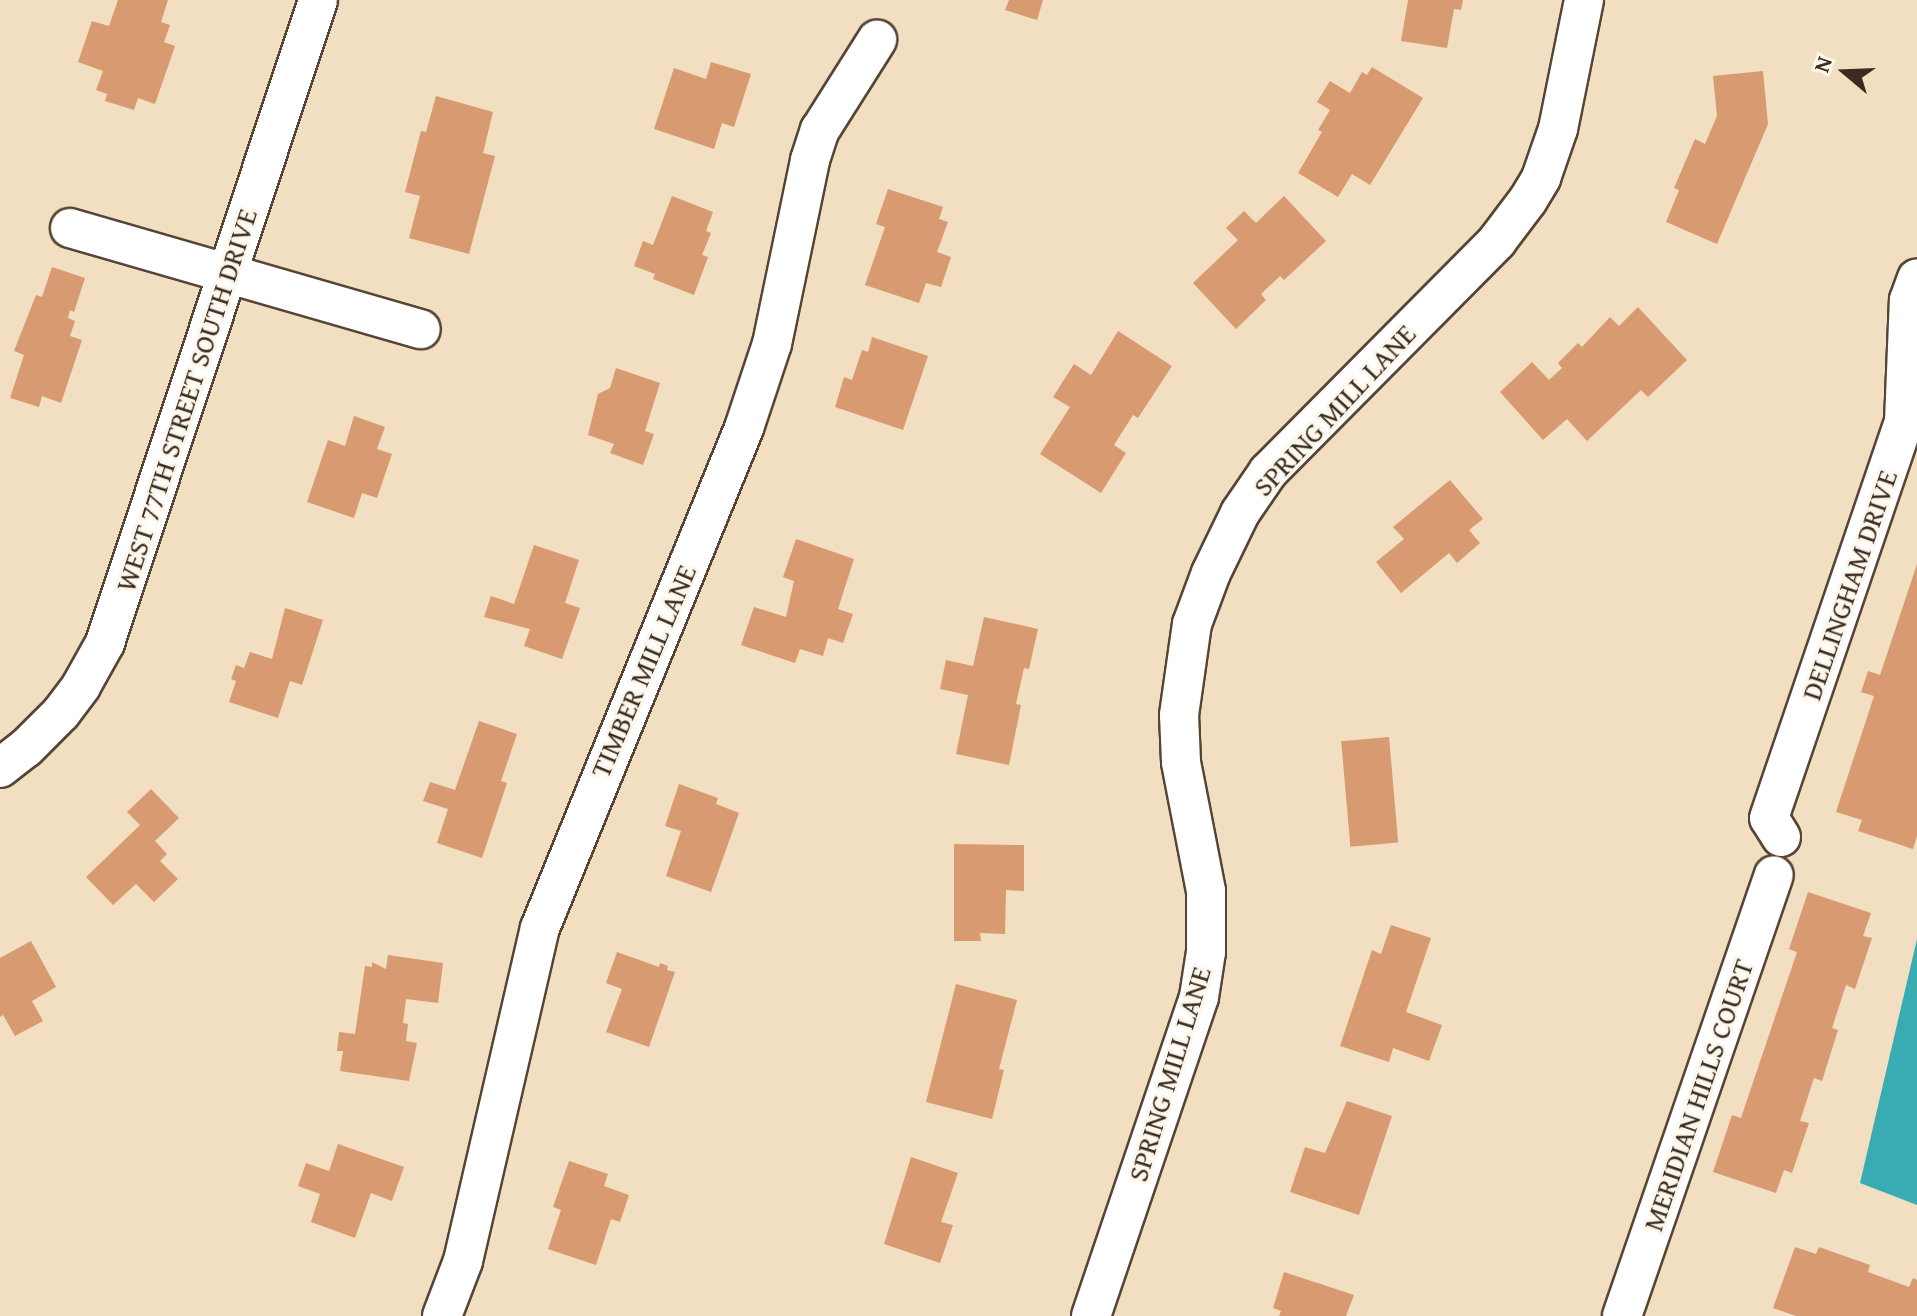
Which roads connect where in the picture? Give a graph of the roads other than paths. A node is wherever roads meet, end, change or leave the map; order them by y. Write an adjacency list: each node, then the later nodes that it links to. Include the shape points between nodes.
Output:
1 (318, 0): 5 (street, WEST 77TH STREET SOUTH DRIVE)
2 (1584, 0): 13 (street, SPRING MILL LANE, via 1558,129 1528,200 1497,241 1268,472 1240,513 1211,573 1192,624 1179,715 1181,762 1206,891 1206,952 1199,997)
3 (877, 40): 12 (street, TIMBER MILL LANE, via 820,130 772,344 744,428 540,928 463,1261)
4 (70, 228): 5 (street)
5 (226, 273): 7 (street); 9 (street, WEST 77TH STREET SOUTH DRIVE, via 105,643 61,713)
6 (1917, 278): 8 (street, DELLINGHAM DRIVE, via 1909,300)
7 (421, 329)
8 (1912, 341): 10 (street, DELLINGHAM DRIVE, via 1904,422 1769,818)
9 (0, 768)
10 (1781, 837)
11 (1774, 875): 14 (street, MERIDIAN HILLS COURT)
12 (442, 1316)
13 (1091, 1316)
14 (1622, 1316)

